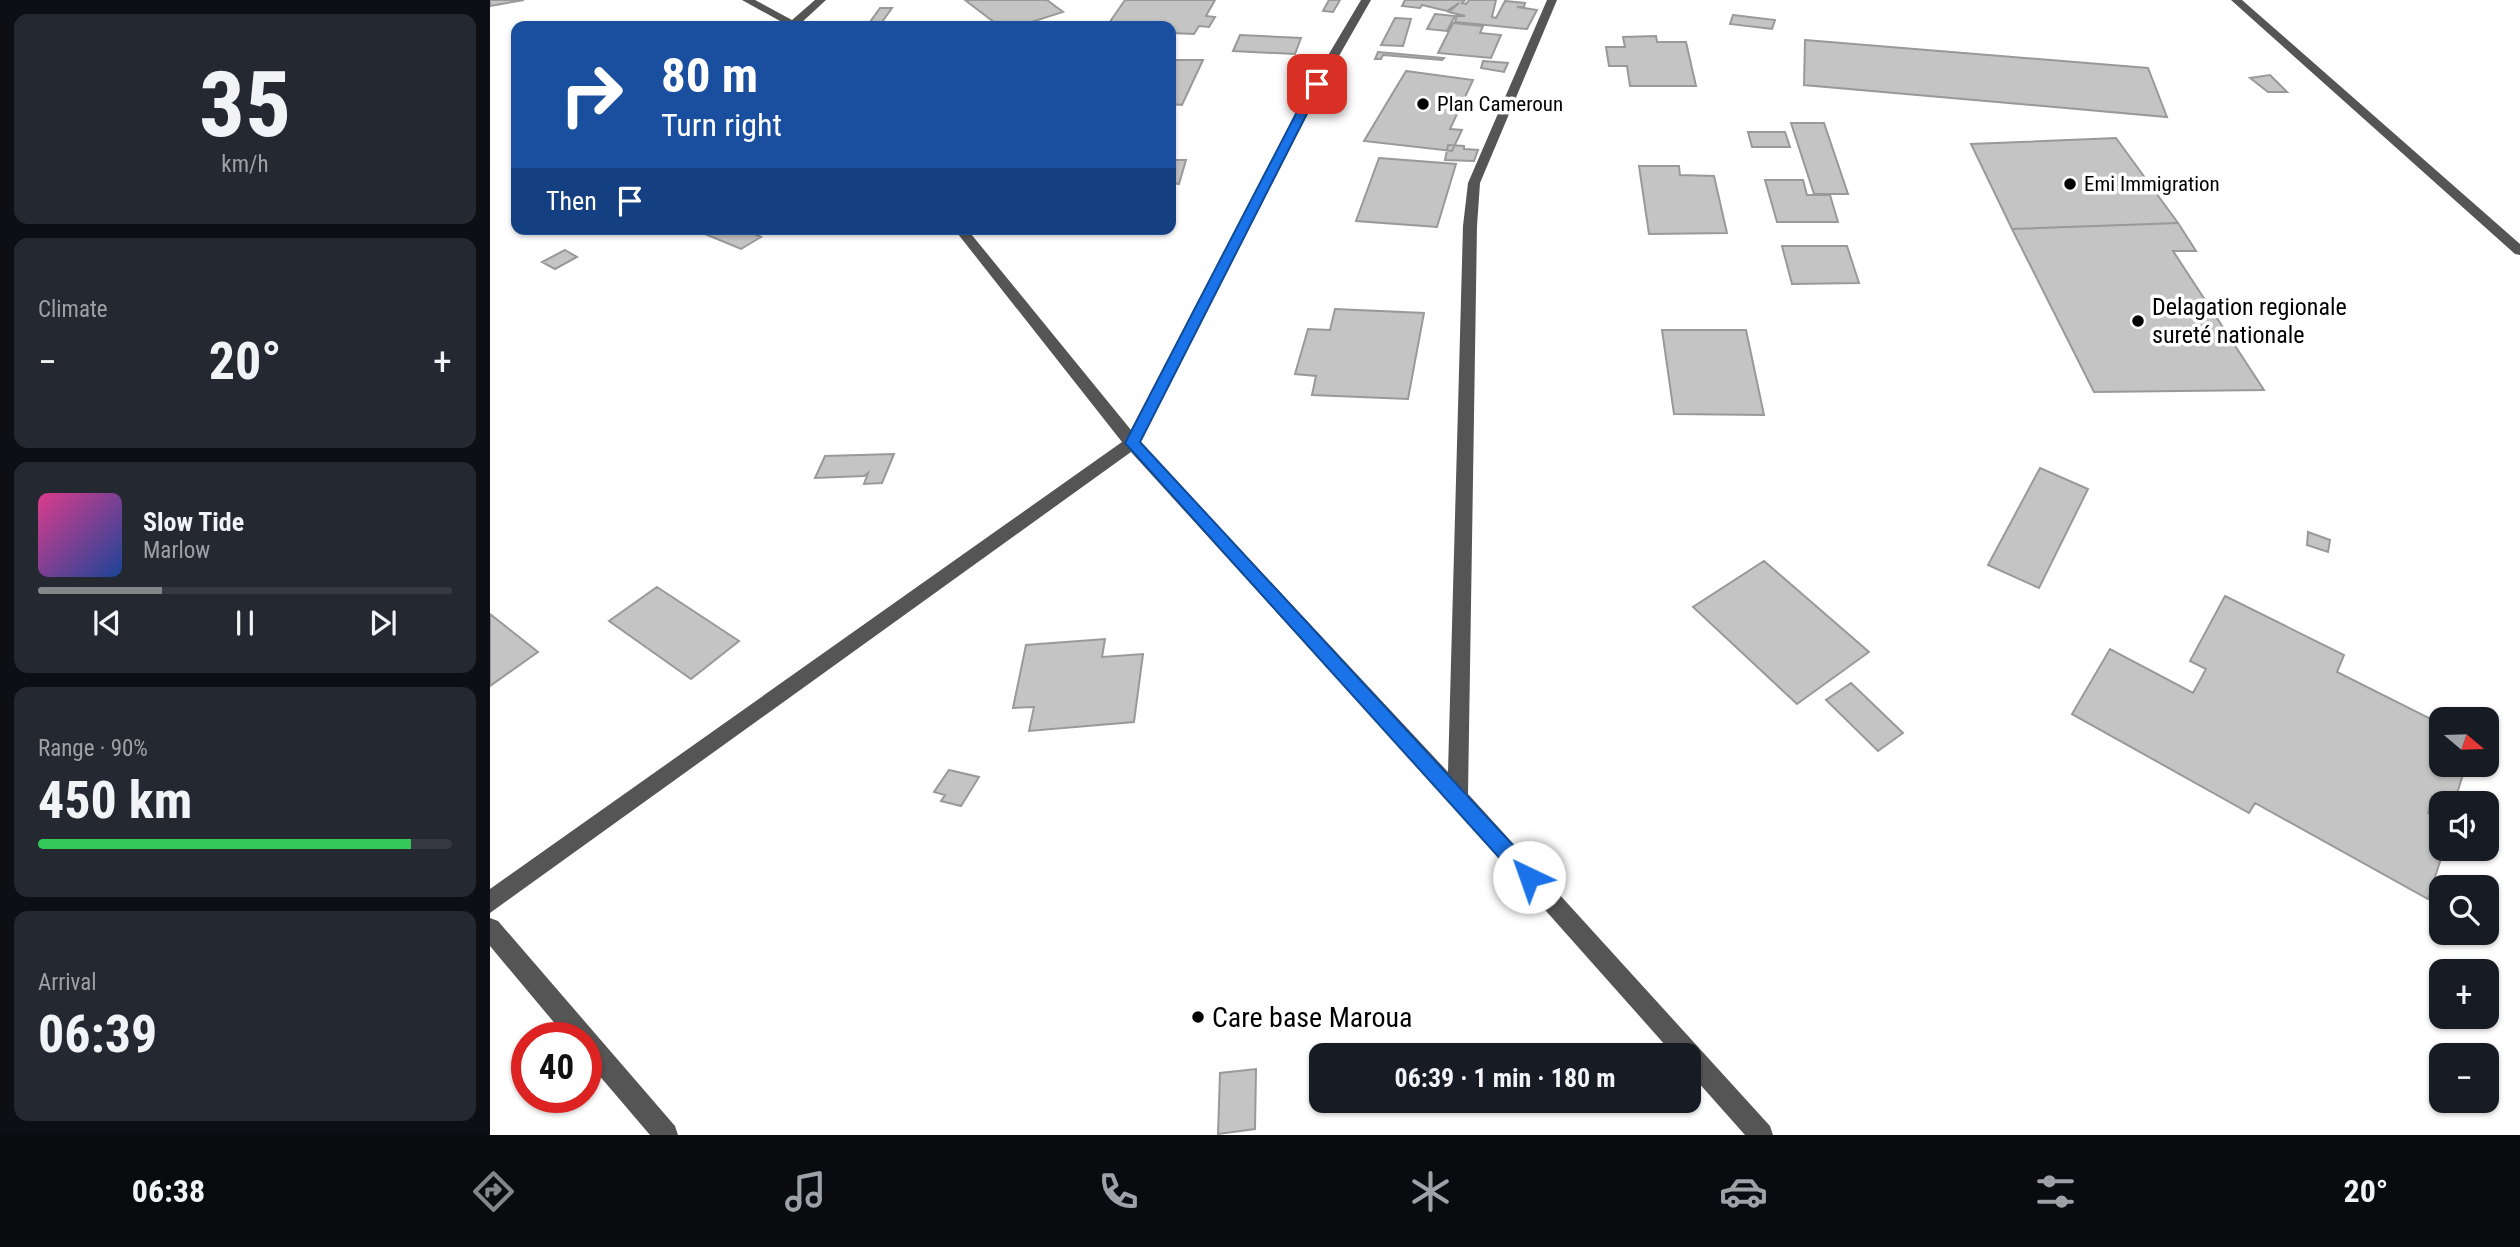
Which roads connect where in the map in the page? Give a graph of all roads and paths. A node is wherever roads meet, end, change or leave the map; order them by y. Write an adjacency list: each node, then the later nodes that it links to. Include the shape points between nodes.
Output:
1 (747, 0): 6 (street)
2 (821, 0): 7 (street)
3 (1366, 0): 10 (street, via 1317,84)
4 (1552, 0): 11 (street, via 1474,183)
5 (2236, 0): 9 (street)
6 (787, 21)
7 (799, 21)
8 (965, 235): 10 (street)
9 (2520, 251)
10 (1132, 443): 11 (street); 12 (street)
11 (1458, 797): 17 (street)
12 (490, 902)
13 (490, 929): 14 (street)
14 (569, 1022)
15 (602, 1061): 16 (street)
16 (666, 1135)
17 (1760, 1135)

